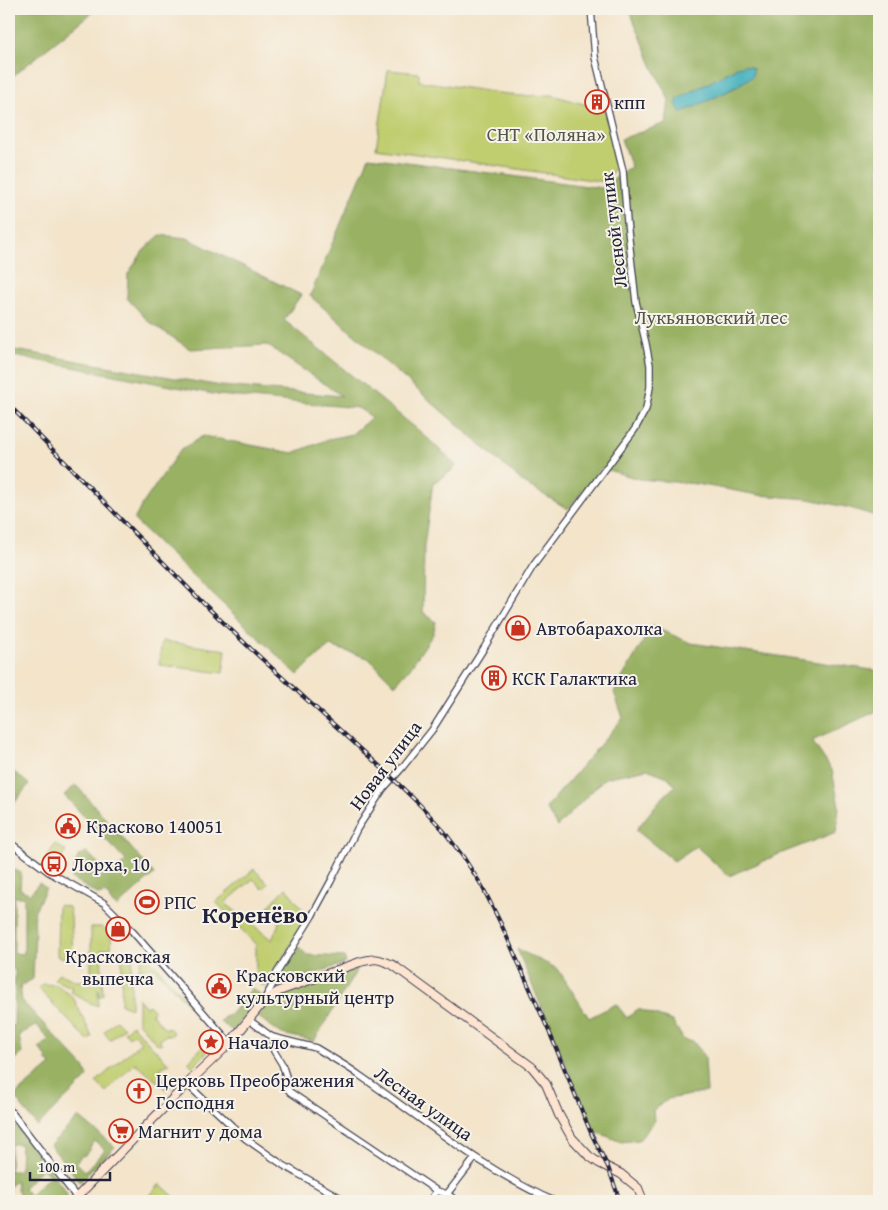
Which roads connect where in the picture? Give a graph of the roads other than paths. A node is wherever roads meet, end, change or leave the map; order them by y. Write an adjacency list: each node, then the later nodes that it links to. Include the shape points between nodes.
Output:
1 (591, 9): 2 (street, Лесной тупик, via 595,52 622,171 636,302 650,365 650,387 646,409 635,429)
2 (543, 553): 4 (street, Новая улица, via 432,730 383,789 357,829)
3 (9, 842): 9 (street, via 49,872 104,903)
4 (273, 984): 5 (street); 6 (street, Новая улица)
5 (279, 991): 6 (main road, Новая улица); 20 (main road, Новая улица, via 373,959 393,965 532,1067 546,1084 572,1138 589,1156 638,1188)
6 (263, 1002): 7 (main road, Новая улица)
7 (249, 1020): 8 (street, Лесная улица); 9 (main road, Новая улица)
8 (272, 1037): 12 (street, Лесная улица, via 316,1048 358,1074); 13 (street, via 274,1051 286,1076 285,1085 290,1092)
9 (230, 1043): 10 (main road, Новая улица)
10 (187, 1084): 15 (main road, Новая улица); 16 (street, via 246,1139 283,1165)
11 (9, 1109): 15 (street)
12 (475, 1158): 14 (street); 19 (street, Лесная улица)
13 (437, 1191): 14 (street); 17 (street)
14 (447, 1194): 18 (street)
15 (75, 1199)
16 (346, 1201)
17 (429, 1201)
18 (458, 1201)
19 (554, 1201)
20 (643, 1201)

